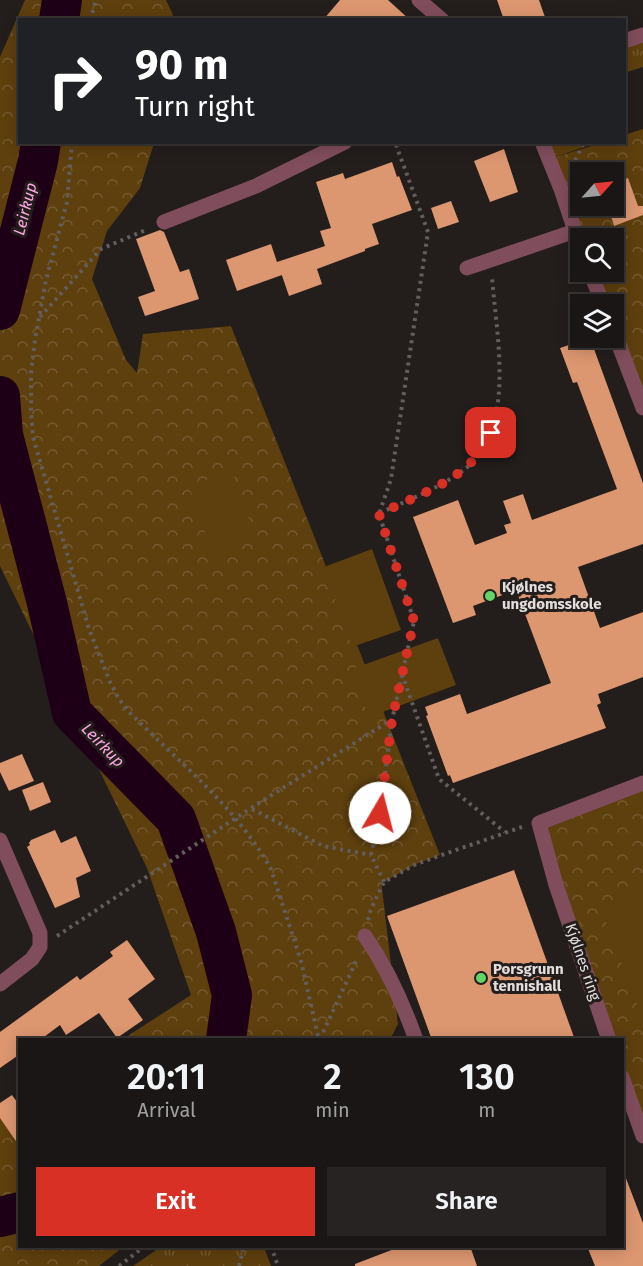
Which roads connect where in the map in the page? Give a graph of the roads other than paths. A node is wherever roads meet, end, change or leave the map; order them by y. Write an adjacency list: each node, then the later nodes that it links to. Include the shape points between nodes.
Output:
1 (419, 0): 2 (street)
2 (440, 18)
3 (643, 34): 4 (street)
4 (626, 40)
5 (341, 144): 7 (street, via 256,186)
6 (543, 144): 8 (street)
7 (164, 222)
8 (574, 228)
9 (570, 233): 10 (street)
10 (467, 268)
11 (620, 348): 12 (street)
12 (643, 408)
13 (643, 783): 18 (street, Kjølnes ring, via 539,823)
14 (1, 845): 16 (street, via 40,933 40,947 32,959)
15 (365, 936): 17 (street, via 390,977)
16 (0, 984)
17 (415, 1038)
18 (608, 1038)
19 (624, 1083): 20 (street)
20 (643, 1136)

